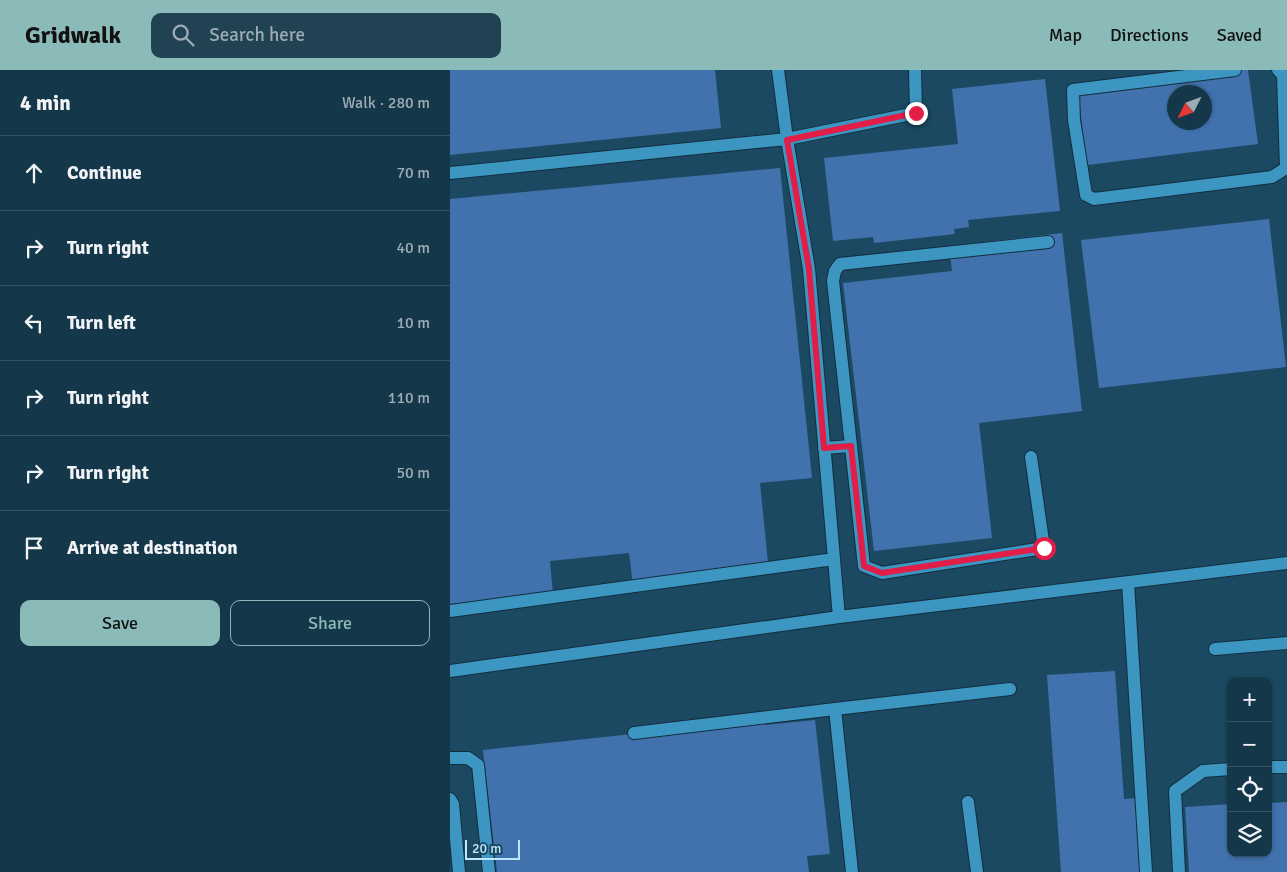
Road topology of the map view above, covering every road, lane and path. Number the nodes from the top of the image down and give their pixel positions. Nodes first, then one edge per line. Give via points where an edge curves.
1 (778, 70) edge
2 (915, 70) edge
3 (1235, 70) edge
4 (1278, 70) edge
5 (787, 140) junction
6 (1287, 168) edge
7 (450, 173) edge
8 (1048, 242) dead end
9 (851, 446) junction
10 (824, 448) junction
11 (1032, 457) dead end
12 (834, 560) junction
13 (1287, 563) edge
14 (1128, 583) junction
15 (450, 611) edge
16 (839, 617) junction
17 (1287, 644) edge
18 (1215, 649) dead end
19 (450, 671) edge
20 (1010, 688) dead end
21 (834, 709) junction
22 (634, 733) dead end
23 (450, 758) edge
24 (1287, 766) edge
25 (1272, 767) edge
26 (1227, 769) edge
27 (450, 799) edge
28 (968, 802) dead end
29 (460, 872) edge
30 (489, 872) edge
31 (852, 872) edge
32 (977, 872) edge
33 (1146, 872) edge
34 (1179, 872) edge

1 - 5 street
2 - 5 street via 916,113
3 - 6 street via 1073,90 1074,120 1086,195 1094,199 1272,178
4 - 6 street via 1283,75
5 - 7 street
5 - 10 street via 809,269
8 - 9 street via 840,264 833,281
9 - 10 street
9 - 11 street via 864,566 882,573 1044,548
10 - 12 street
12 - 15 street
12 - 16 street
13 - 14 street
14 - 16 street
14 - 33 street
16 - 19 street
17 - 18 street
20 - 21 street
21 - 22 street
21 - 31 street
23 - 30 street via 468,758 478,765
24 - 25 street
26 - 34 street via 1203,771 1175,791
27 - 29 street
28 - 32 street

